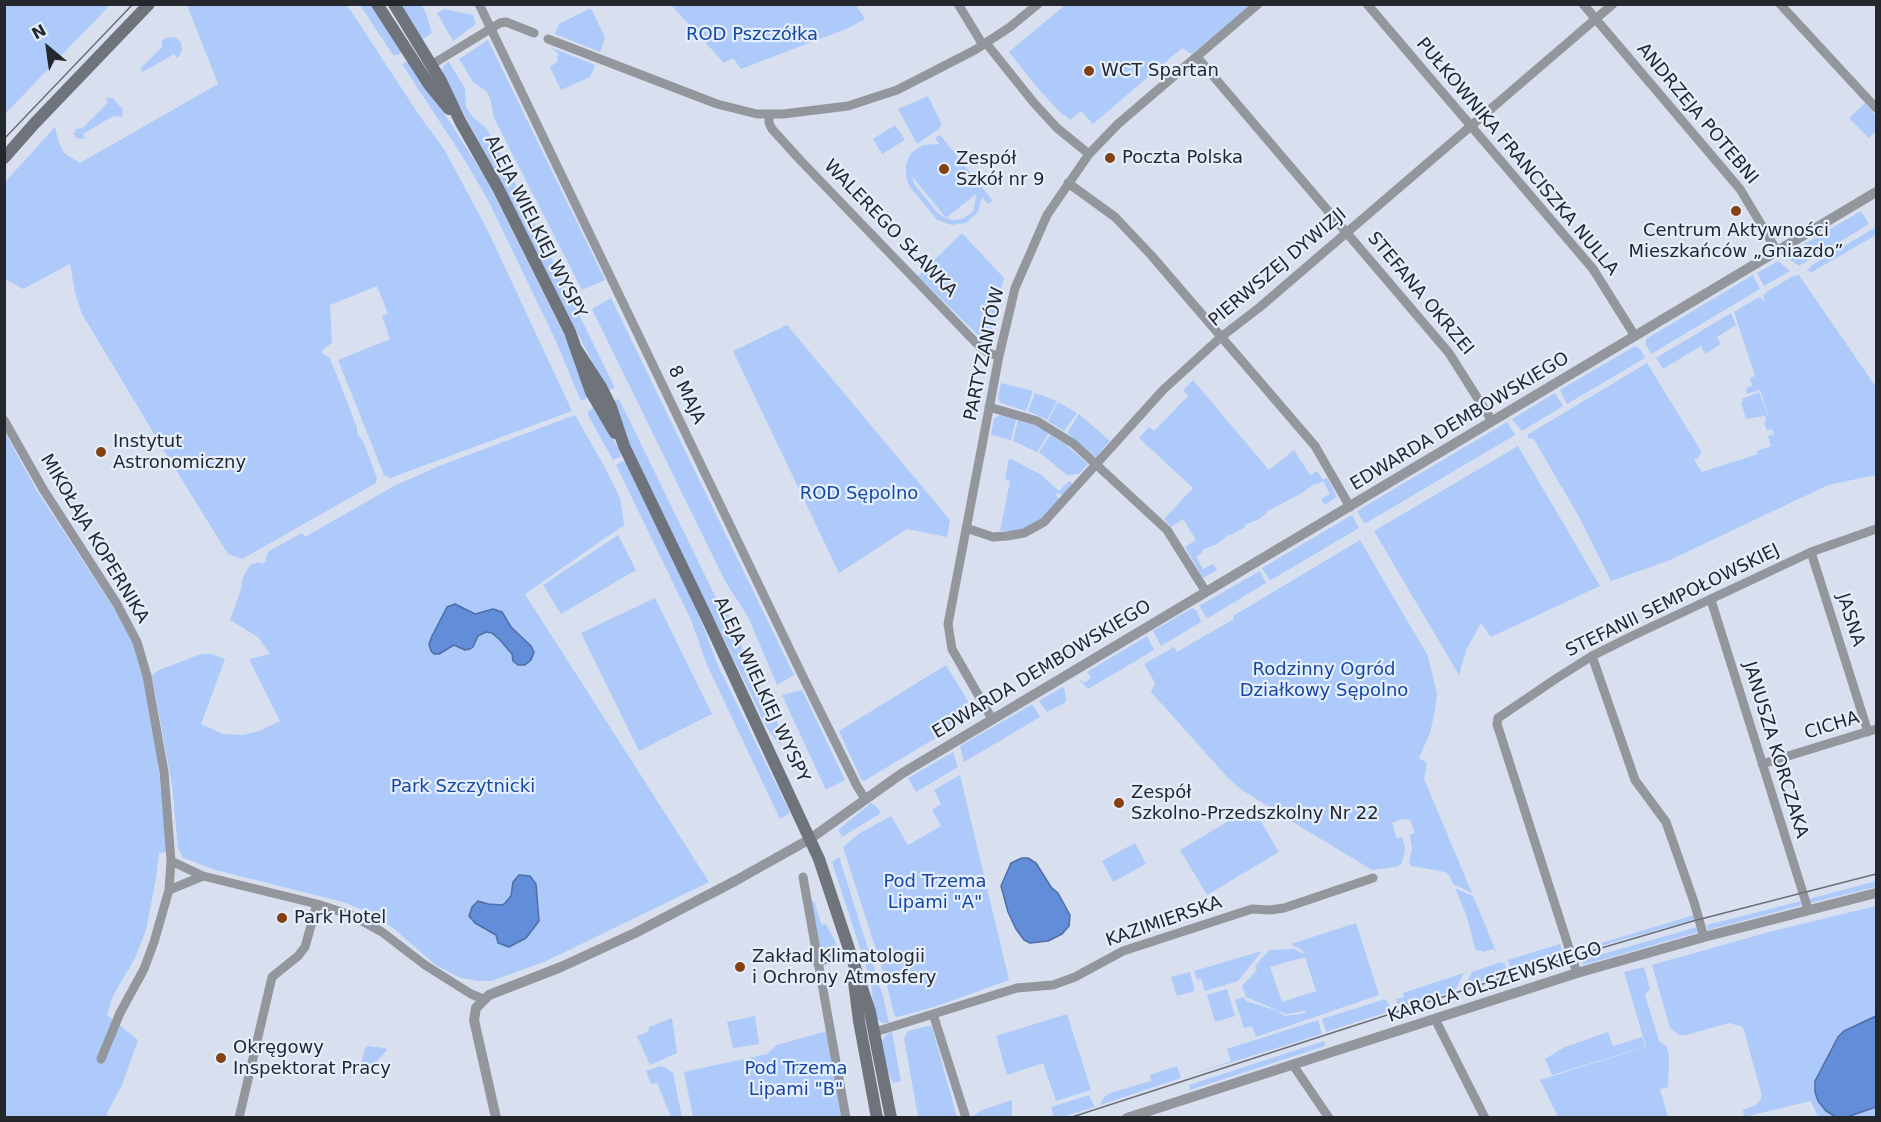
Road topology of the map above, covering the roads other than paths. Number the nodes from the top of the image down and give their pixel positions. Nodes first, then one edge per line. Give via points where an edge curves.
1 (149, 4) edge
2 (377, 4) edge
3 (394, 4) edge
4 (478, 4) edge
5 (958, 4) edge
6 (1038, 4) edge
7 (1257, 4) edge
8 (1367, 4) edge
9 (1583, 4) edge
10 (1613, 4) edge
11 (1780, 4) edge
12 (1596, 20) junction
13 (491, 29) junction
14 (534, 33) dead end
15 (548, 39) dead end
16 (985, 44) junction
17 (1197, 57) junction
18 (431, 65) junction
19 (1876, 108) edge
20 (769, 115) junction
21 (460, 121) junction
22 (1470, 125) junction
23 (1089, 154) junction
24 (4, 158) edge
25 (1068, 183) junction
26 (1876, 192) edge
27 (1347, 232) junction
28 (1777, 251) junction
29 (1635, 336) junction
30 (1221, 337) junction
31 (999, 356) junction
32 (989, 407) junction
33 (4, 420) edge
34 (1492, 421) junction
35 (1096, 464) junction
36 (1350, 507) junction
37 (966, 528) junction
38 (1876, 530) edge
39 (1811, 552) junction
40 (1206, 592) junction
41 (1711, 600) junction
42 (1592, 656) junction
43 (992, 719) junction
44 (1872, 731) edge
45 (1762, 764) junction
46 (865, 799) junction
47 (810, 839) junction
48 (171, 861) junction
49 (203, 876) junction
50 (803, 877) dead end
51 (1373, 878) dead end
52 (169, 890) junction
53 (1876, 893) edge
54 (317, 904) junction
55 (1808, 909) junction
56 (1704, 937) junction
57 (850, 954) junction
58 (817, 962) junction
59 (1577, 973) junction
60 (483, 999) junction
61 (933, 1014) junction
62 (1435, 1019) junction
63 (875, 1032) junction
64 (101, 1059) dead end
65 (1294, 1064) junction
66 (1149, 1114) edge
67 (239, 1118) edge
68 (496, 1118) edge
69 (846, 1118) edge
70 (877, 1118) edge
71 (891, 1118) edge
72 (966, 1118) edge
73 (1127, 1118) edge
74 (1329, 1118) edge
75 (1485, 1118) edge

1 - 24 main road
2 - 21 main road, ALEJA WIELKIEJ WYSPY via 430,86
3 - 18 main road, ALEJA WIELKIEJ WYSPY
4 - 13 street, 8 MAJA
5 - 16 street
6 - 16 street
7 - 17 street, PARTYZANTÓW
8 - 22 street, PUŁKOWNIKA FRANCISZKA NULLA
9 - 12 street, ANDRZEJA POTEBNI
10 - 12 street, PIERWSZEJ DYWIZJI
11 - 19 street
12 - 22 street, PIERWSZEJ DYWIZJI
12 - 28 street, ANDRZEJA POTEBNI via 1740,189
13 - 14 street via 506,22
13 - 18 street
13 - 46 street, 8 MAJA
15 - 20 street via 717,104
16 - 20 street via 918,80 864,102 828,110
16 - 23 street via 1057,128
17 - 23 street, PARTYZANTÓW
17 - 27 street, STEFANA OKRZEI
18 - 21 main road, ALEJA WIELKIEJ WYSPY
20 - 31 street, WALEREGO SŁAWKA via 772,129 801,161 980,347
21 - 47 main road, ALEJA WIELKIEJ WYSPY via 498,188 577,350 601,387 624,446
22 - 27 street, PIERWSZEJ DYWIZJI
22 - 29 street, PUŁKOWNIKA FRANCISZKA NULLA via 1593,269
23 - 25 street, PARTYZANTÓW
25 - 30 street via 1129,230
25 - 31 street, PARTYZANTÓW via 1047,215 1024,266 1008,311
26 - 28 street, EDWARDA DEMBOWSKIEGO
27 - 30 street, PIERWSZEJ DYWIZJI
27 - 34 street, STEFANA OKRZEI via 1449,353
28 - 29 street, EDWARDA DEMBOWSKIEGO
29 - 34 street, EDWARDA DEMBOWSKIEGO
30 - 35 street, PIERWSZEJ DYWIZJI via 1163,390
30 - 36 street via 1315,446
31 - 32 street, PARTYZANTÓW
32 - 35 street via 1049,427
32 - 37 street, PARTYZANTÓW
33 - 48 street, MIKOŁAJA KOPERNIKA via 137,642 161,749
34 - 36 street, EDWARDA DEMBOWSKIEGO
35 - 37 street, PIERWSZEJ DYWIZJI via 1054,512 1034,528 1007,537 993,537
35 - 40 street via 1167,530
36 - 40 street, EDWARDA DEMBOWSKIEGO
37 - 43 street, PARTYZANTÓW via 949,616 950,640
38 - 39 street, STEFANII SEMPOŁOWSKIEJ
39 - 41 street, STEFANII SEMPOŁOWSKIEJ
39 - 44 street, JASNA
40 - 43 street, EDWARDA DEMBOWSKIEGO
41 - 42 street, STEFANII SEMPOŁOWSKIEJ
41 - 45 street, JANUSZA KORCZAKA
42 - 56 street via 1635,780 1666,822
42 - 59 street, STEFANII SEMPOŁOWSKIEJ via 1502,715 1497,724
43 - 46 street, EDWARDA DEMBOWSKIEGO
44 - 45 street, CICHA
45 - 55 street, JANUSZA KORCZAKA
46 - 47 street, EDWARDA DEMBOWSKIEGO
47 - 57 main road, ALEJA WIELKIEJ WYSPY
47 - 60 street, EDWARDA DEMBOWSKIEGO via 635,933
48 - 49 street
48 - 52 street, MIKOŁAJA KOPERNIKA
49 - 52 street
49 - 54 street
50 - 58 street
51 - 61 street, KAZIMIERSKA via 1284,908 1252,909 1132,948 1053,985 1017,988
52 - 64 street, MIKOŁAJA KOPERNIKA via 144,969
53 - 55 street, KAROLA OLSZEWSKIEGO
54 - 60 street via 371,926 425,965
54 - 67 street via 305,947 272,977
55 - 56 street, KAROLA OLSZEWSKIEGO
56 - 59 street, KAROLA OLSZEWSKIEGO
57 - 58 street
57 - 63 main road, ALEJA WIELKIEJ WYSPY
57 - 70 main road, ALEJA WIELKIEJ WYSPY
58 - 69 street
59 - 62 street, KAROLA OLSZEWSKIEGO
60 - 68 street via 474,1020
61 - 63 street, KAZIMIERSKA
61 - 72 street
62 - 65 street, KAROLA OLSZEWSKIEGO
62 - 75 street
63 - 71 main road, ALEJA WIELKIEJ WYSPY
65 - 66 street, KAROLA OLSZEWSKIEGO
65 - 74 street
66 - 73 street, KAROLA OLSZEWSKIEGO

